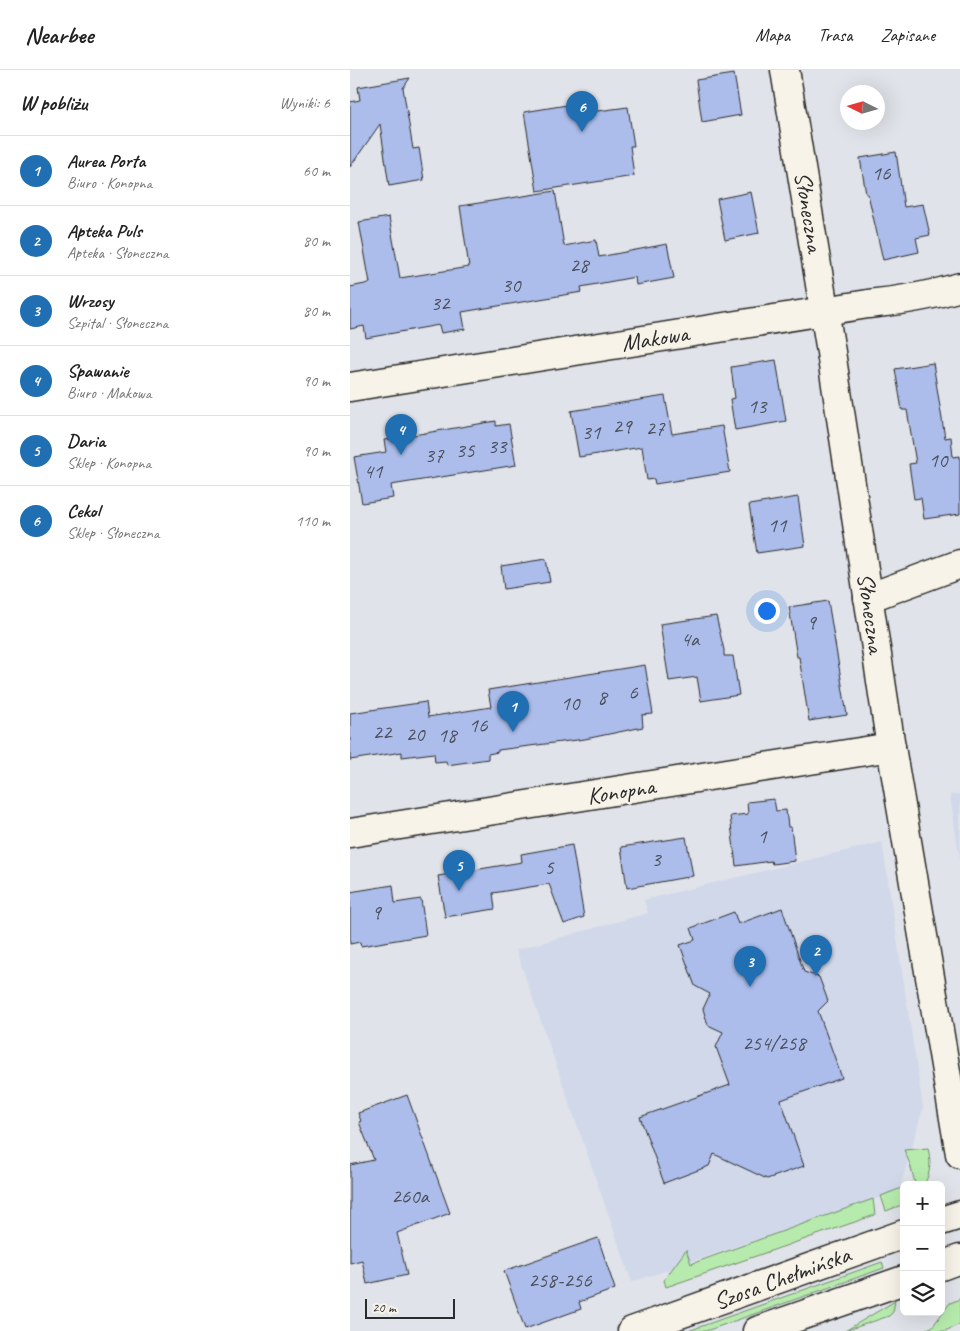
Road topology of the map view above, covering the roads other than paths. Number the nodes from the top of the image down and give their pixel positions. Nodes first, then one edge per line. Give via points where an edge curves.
1 (785, 70) edge
2 (960, 287) edge
3 (824, 311) junction
4 (350, 387) edge
5 (960, 564) edge
6 (868, 598) junction
7 (891, 747) junction
8 (350, 833) edge
9 (960, 1154) edge
10 (960, 1215) edge
11 (945, 1220) edge
12 (900, 1235) edge
13 (960, 1259) edge
14 (945, 1265) edge
15 (900, 1281) edge
16 (632, 1331) edge
17 (757, 1331) edge

1 - 3 street, Słoneczna
2 - 3 street, Makowa via 906,300
3 - 4 street, Makowa
3 - 6 street, Słoneczna
5 - 6 street
6 - 7 street, Słoneczna
7 - 8 street, Konopna
7 - 9 street, Słoneczna
10 - 11 street
12 - 16 street, Szosa Chełmińska
13 - 14 street
15 - 17 street, Szosa Chełmińska

